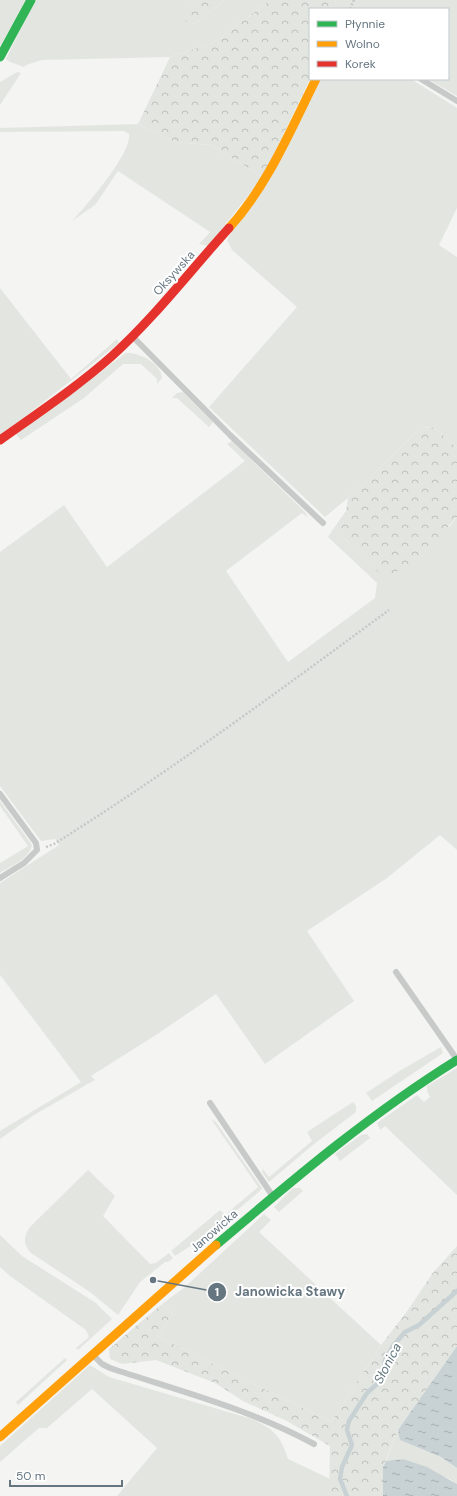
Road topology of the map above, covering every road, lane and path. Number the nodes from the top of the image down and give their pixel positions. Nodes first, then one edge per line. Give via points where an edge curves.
1 (31, 0) edge
2 (0, 57) edge
3 (316, 80) edge
4 (423, 80) edge
5 (457, 101) edge
6 (132, 337) junction
7 (0, 440) edge
8 (323, 523) dead end
9 (388, 610) dead end
10 (0, 794) edge
11 (37, 850) junction
12 (0, 878) edge
13 (396, 972) dead end
14 (457, 1060) edge
15 (210, 1103) dead end
16 (273, 1196) junction
17 (92, 1354) junction
18 (0, 1437) edge
19 (314, 1444) dead end

1 - 2 street
3 - 6 street, Oksywska via 266,180 254,198
4 - 5 lane
6 - 7 street, Oksywska via 84,380
6 - 8 lane
9 - 11 path via 120,803 54,844
10 - 11 lane via 36,843
11 - 12 lane via 24,863
13 - 14 lane
14 - 16 street, Janowicka via 365,1121
15 - 16 lane
16 - 17 street, Janowicka
17 - 18 street, Janowicka
17 - 19 lane via 110,1368 258,1416

